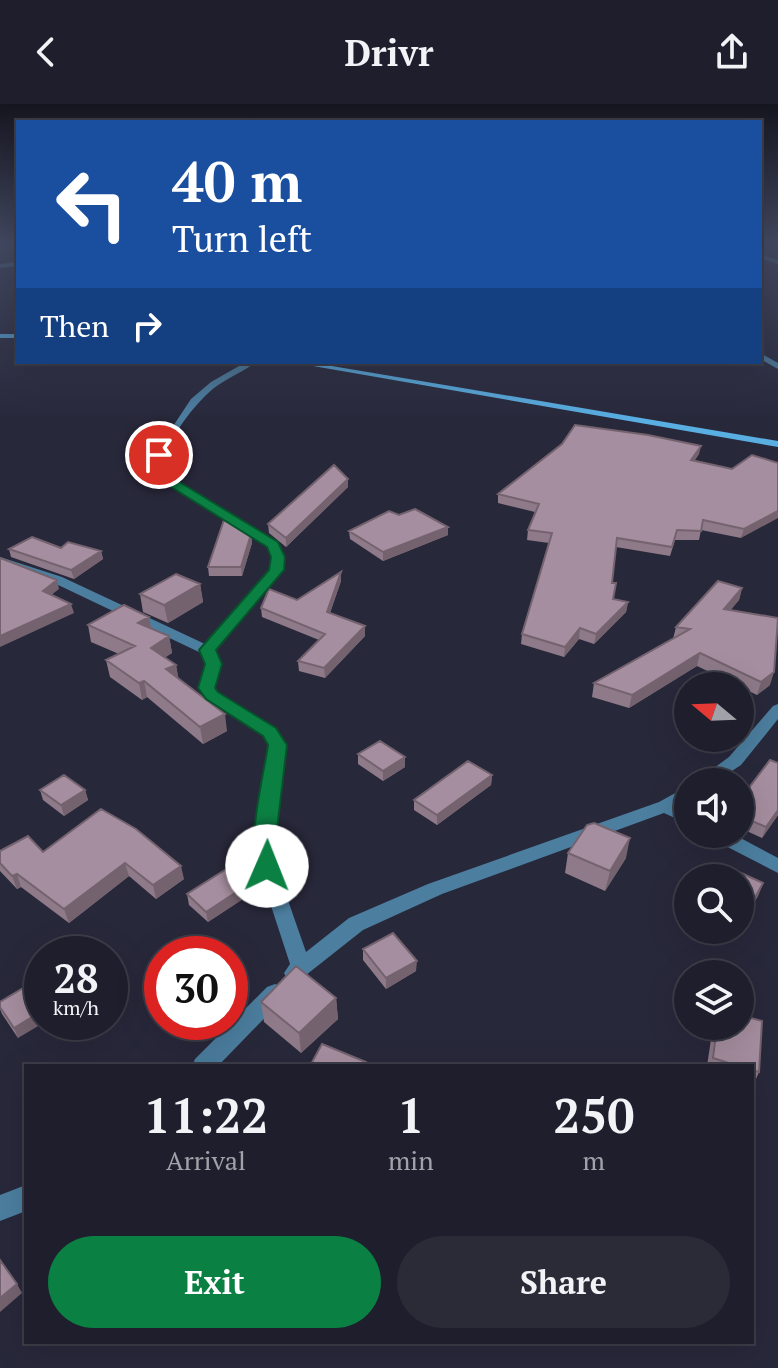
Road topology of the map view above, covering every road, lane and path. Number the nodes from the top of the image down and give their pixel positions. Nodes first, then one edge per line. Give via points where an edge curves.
1 (249, 364) edge
2 (306, 364) edge
3 (778, 444) edge
4 (0, 561) edge
5 (207, 650) junction
6 (778, 709) edge
7 (724, 768) edge
8 (674, 801) edge
9 (665, 806) junction
10 (674, 811) edge
11 (744, 848) edge
12 (778, 866) edge
13 (301, 966) junction
14 (205, 1064) edge
15 (24, 1199) edge
16 (0, 1208) edge

1 - 5 street via 194,401 159,455 164,478 273,544 278,557 276,570
2 - 3 street
4 - 5 street via 58,580
5 - 13 street via 214,664 207,688 212,696 270,732 278,745 265,856
6 - 7 street
8 - 9 street
9 - 10 street
9 - 13 street via 435,889 356,924
11 - 12 street
13 - 14 street
15 - 16 street

